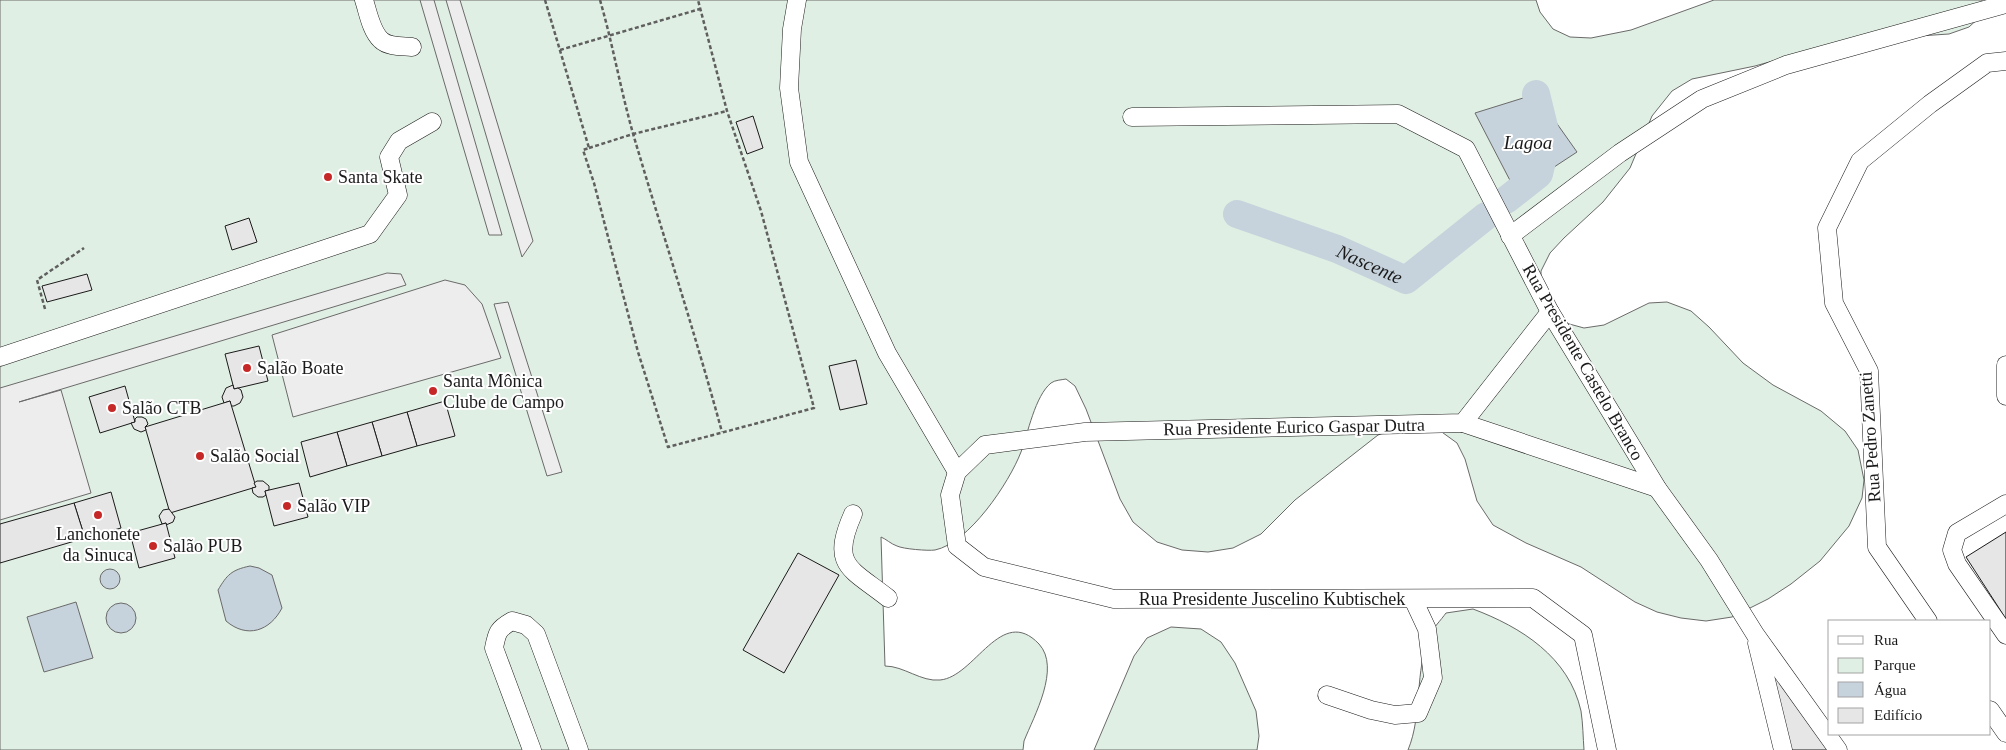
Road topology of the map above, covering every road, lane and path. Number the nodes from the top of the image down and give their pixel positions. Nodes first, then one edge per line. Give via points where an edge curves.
1 (364, 0) edge
2 (545, 0) edge
3 (600, 0) edge
4 (698, 0) edge
5 (797, 0) edge
6 (2006, 4) edge
7 (700, 9) junction
8 (611, 36) junction
9 (412, 46) dead end
10 (560, 50) junction
11 (2006, 61) edge
12 (727, 111) junction
13 (1132, 117) dead end
14 (432, 122) dead end
15 (633, 134) junction
16 (589, 148) junction
17 (1510, 236) junction
18 (84, 248) dead end
19 (46, 308) dead end
20 (1550, 312) junction
21 (0, 357) edge
22 (2006, 365) edge
23 (2006, 396) edge
24 (1463, 424) junction
25 (722, 432) junction
26 (957, 472) junction
27 (1657, 488) junction
28 (2006, 504) edge
29 (853, 514) dead end
30 (888, 598) dead end
31 (1413, 599) junction
32 (1927, 620) edge
33 (1755, 634) junction
34 (2006, 635) edge
35 (1327, 695) dead end
36 (1991, 711) edge
37 (2006, 733) edge
38 (532, 750) edge
39 (579, 750) edge
40 (1607, 750) edge
41 (1783, 750) edge
42 (1838, 750) edge

1 - 9 street via 381,41
2 - 10 path
3 - 8 path
4 - 7 path
5 - 26 street via 789,88 799,162 887,354
6 - 17 street via 1786,65 1702,99 1620,153
7 - 8 path
7 - 12 path
8 - 10 path
8 - 15 path
10 - 16 path
11 - 32 street, Rua Pedro Zanetti via 1987,63 1860,161 1827,228 1834,303 1869,371 1877,547
12 - 15 path
12 - 25 path via 761,211 814,408
13 - 17 street, Rua Presidente Castelo Branco via 1398,114 1466,149
14 - 21 street via 399,140 389,157 398,195 370,234
15 - 16 path
15 - 25 path via 695,332
16 - 25 path via 583,150 638,352 668,447
17 - 20 street, Rua Presidente Castelo Branco
18 - 19 path via 37,280
20 - 24 street
20 - 27 street, Rua Presidente Castelo Branco
22 - 23 street
24 - 26 street, Rua Presidente Eurico Gaspar Dutra via 1085,432 985,445
24 - 27 street, Rua Presidente Eurico Gaspar Dutra
26 - 31 street, Rua Presidente Juscelino Kubtischek via 950,495 957,546 984,567 1114,599
27 - 33 street, Rua Presidente Castelo Branco via 1710,560
28 - 34 street via 1957,533 1952,550 1956,564
29 - 30 street via 842,550 847,565
31 - 35 street via 1427,629 1433,678 1418,712 1395,715
31 - 40 street, Rua Presidente Juscelino Kubtischek via 1533,598 1583,635
33 - 41 street
33 - 42 street, Rua Presidente Castelo Branco
36 - 37 street
38 - 39 street via 494,648 500,628 512,621 536,634

